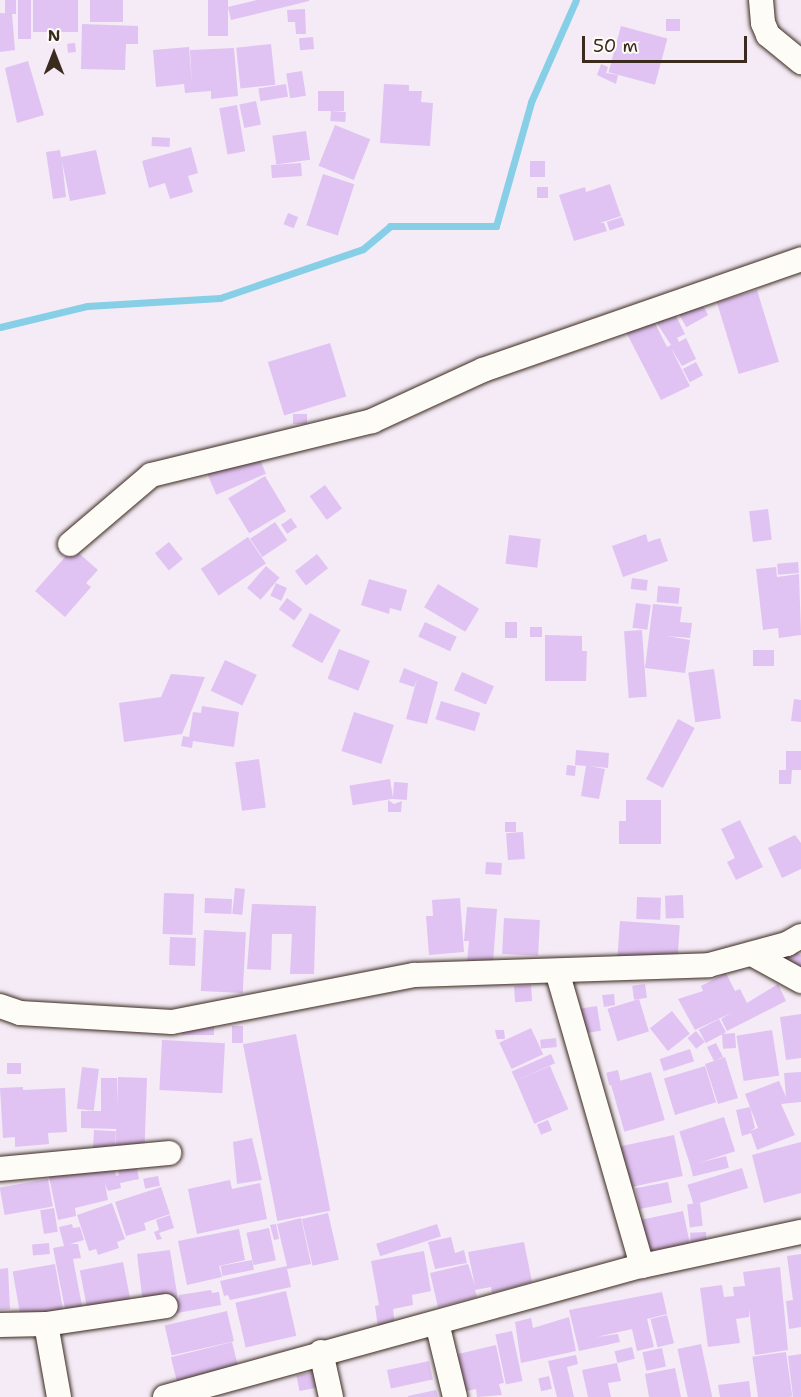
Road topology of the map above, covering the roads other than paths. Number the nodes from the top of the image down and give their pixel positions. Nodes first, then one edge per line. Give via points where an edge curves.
1 (761, 0) edge
2 (801, 62) edge
3 (801, 259) edge
4 (70, 544) dead end
5 (801, 936) edge
6 (752, 954) junction
7 (557, 972) junction
8 (801, 981) edge
9 (0, 1006) edge
10 (169, 1153) dead end
11 (0, 1168) edge
12 (801, 1232) edge
13 (642, 1266) junction
14 (166, 1306) dead end
15 (437, 1323) junction
16 (46, 1324) junction
17 (0, 1325) edge
18 (321, 1352) junction
19 (59, 1397) edge
20 (165, 1397) edge
21 (331, 1397) edge
22 (455, 1397) edge

1 - 2 street via 761,17 768,35
3 - 4 street via 483,370 372,421 151,475
5 - 6 street
6 - 7 street via 709,965
6 - 8 street
7 - 9 street via 397,977 151,1023 20,1013
7 - 13 street
10 - 11 street
12 - 13 street
13 - 15 street
14 - 16 street
15 - 18 street
15 - 22 street
16 - 17 street
16 - 19 street
18 - 20 street
18 - 21 street

